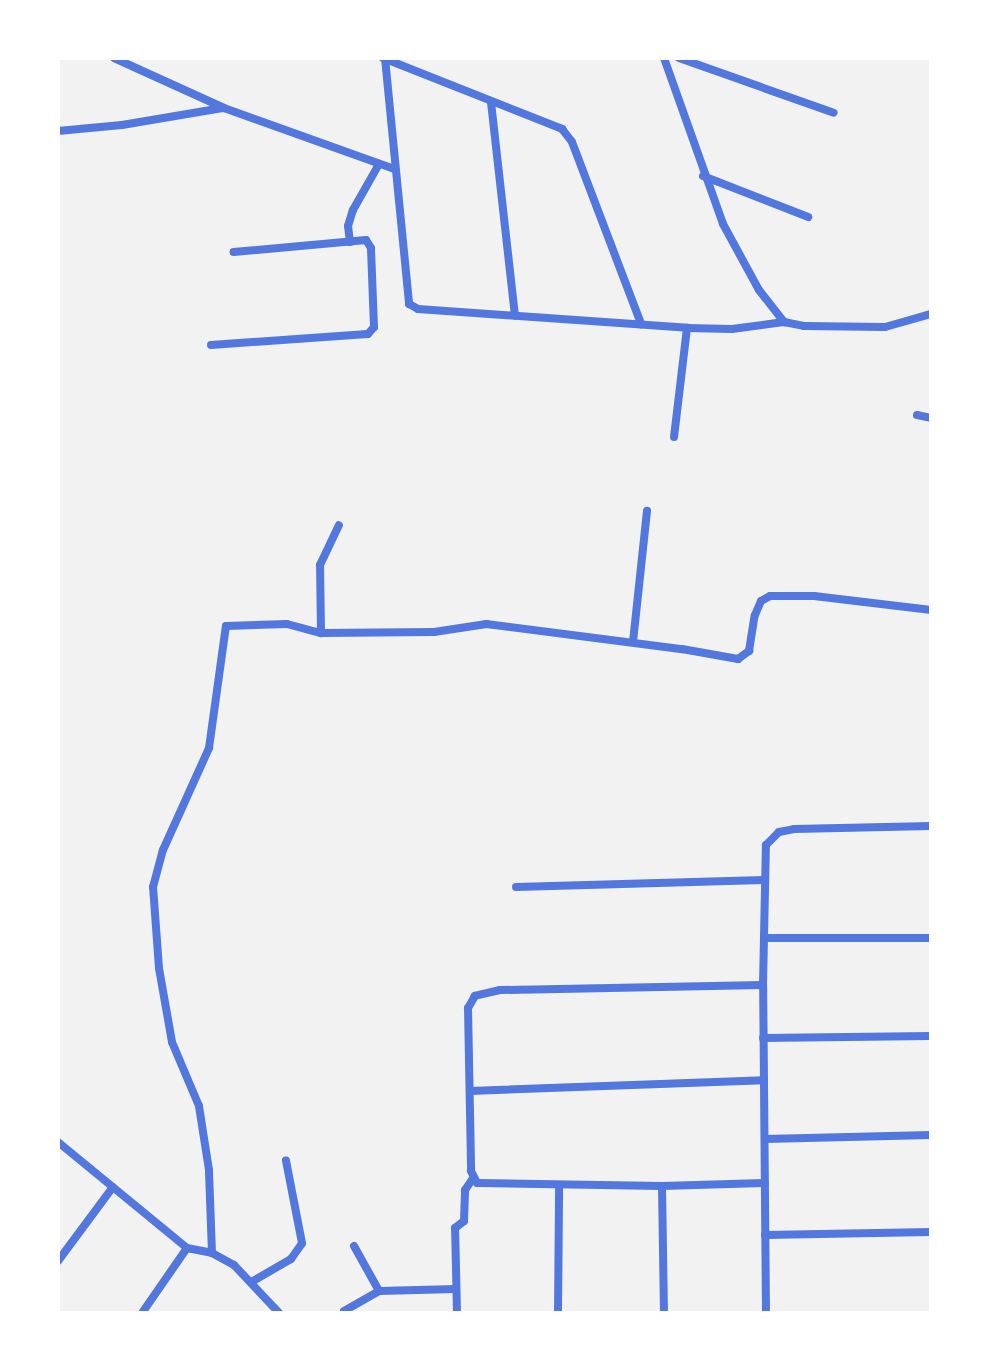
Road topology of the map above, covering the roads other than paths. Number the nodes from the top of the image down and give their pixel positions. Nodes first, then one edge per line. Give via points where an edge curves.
1 (114, 58) edge
2 (384, 58) edge
3 (664, 58) edge
4 (679, 58) edge
5 (491, 102) junction
6 (224, 108) junction
7 (834, 113) dead end
8 (58, 131) edge
9 (379, 164) junction
10 (394, 169) junction
11 (703, 176) junction
12 (808, 217) dead end
13 (350, 242) junction
14 (234, 252) dead end
15 (931, 314) edge
16 (515, 316) junction
17 (784, 322) junction
18 (641, 324) junction
19 (687, 328) junction
20 (211, 345) dead end
21 (917, 415) dead end
22 (931, 418) edge
23 (674, 437) dead end
24 (647, 511) dead end
25 (339, 525) dead end
26 (931, 610) edge
27 (321, 633) junction
28 (633, 642) junction
29 (931, 826) edge
30 (764, 880) junction
31 (516, 887) dead end
32 (764, 938) junction
33 (931, 938) edge
34 (763, 985) junction
35 (931, 1036) edge
36 (763, 1038) junction
37 (764, 1080) junction
38 (470, 1091) junction
39 (931, 1135) edge
40 (765, 1139) junction
41 (58, 1142) edge
42 (286, 1161) dead end
43 (473, 1178) junction
44 (765, 1183) junction
45 (559, 1186) junction
46 (662, 1186) junction
47 (113, 1187) junction
48 (931, 1232) edge
49 (765, 1235) junction
50 (354, 1246) dead end
51 (187, 1248) junction
52 (212, 1253) junction
53 (58, 1261) edge
54 (253, 1281) junction
55 (456, 1289) junction
56 (379, 1291) junction
57 (344, 1311) edge
58 (142, 1313) edge
59 (279, 1313) edge
60 (457, 1313) edge
61 (558, 1313) edge
62 (664, 1313) edge
63 (766, 1313) edge

1 - 6 street
2 - 5 street
2 - 10 street
3 - 11 street
4 - 7 street
5 - 16 street
5 - 18 street via 562,129 572,142
6 - 8 street
6 - 9 street
9 - 10 street
9 - 13 street via 353,210
10 - 16 street via 409,304
11 - 12 street
11 - 17 street via 739,256
13 - 14 street
13 - 20 street via 366,240 371,248 374,327 368,334
15 - 17 street via 885,327
16 - 18 street
17 - 19 street
18 - 19 street
19 - 23 street
21 - 22 street
24 - 28 street
25 - 27 street via 320,565
26 - 28 street via 780,594 761,601 749,651 738,659
27 - 28 street via 434,632 486,624
27 - 52 street via 287,624 226,626 209,748 163,850 153,887 172,1042 199,1106 209,1170
29 - 30 street via 779,832 766,845
30 - 31 street
30 - 32 street
32 - 33 street
32 - 34 street
34 - 36 street
34 - 38 street via 487,991 475,996 468,1008
35 - 36 street
36 - 37 street
37 - 38 street
37 - 40 street
38 - 43 street
39 - 40 street
40 - 44 street
41 - 47 street
42 - 54 street via 302,1243 291,1259
43 - 45 street via 483,1184
43 - 55 street via 465,1190 464,1221 455,1228
44 - 46 street
44 - 49 street
45 - 46 street
45 - 61 street
46 - 62 street
47 - 51 street
47 - 53 street
48 - 49 street
49 - 63 street
50 - 56 street
51 - 52 street
51 - 58 street
52 - 54 street
54 - 59 street
55 - 56 street
55 - 60 street
56 - 57 street

